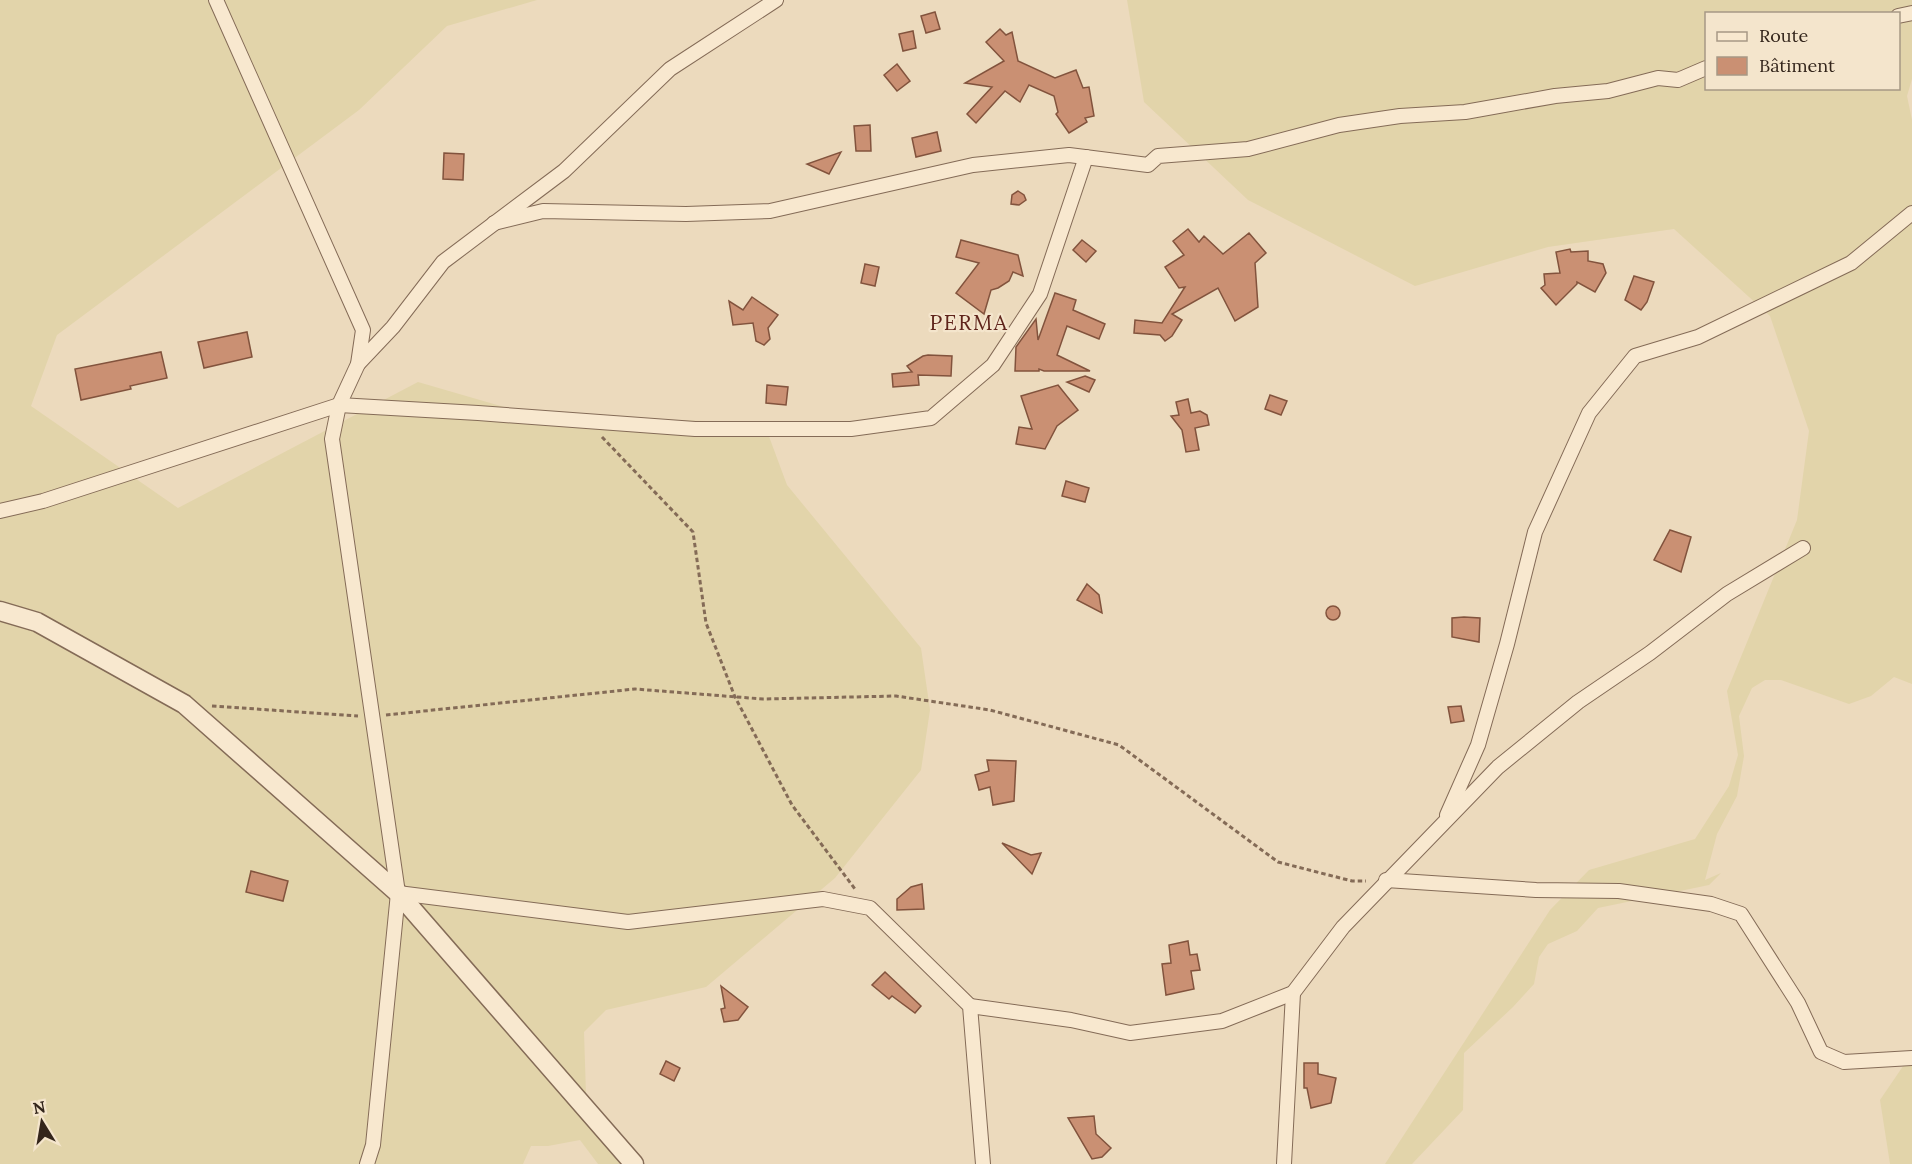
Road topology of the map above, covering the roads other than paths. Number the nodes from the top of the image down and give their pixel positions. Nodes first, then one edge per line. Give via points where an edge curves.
1 (216, 0) edge
2 (776, 0) edge
3 (1705, 69) edge
4 (1086, 157) junction
5 (1912, 213) edge
6 (494, 223) junction
7 (358, 364) junction
8 (339, 405) junction
9 (0, 511) edge
10 (1803, 548) dead end
11 (0, 611) edge
12 (1443, 822) junction
13 (1386, 880) junction
14 (398, 893) junction
15 (1293, 993) junction
16 (970, 1006) junction
17 (1912, 1058) edge
18 (367, 1164) edge
19 (634, 1164) edge
20 (983, 1164) edge
21 (1284, 1164) edge

1 - 7 street via 363,330
2 - 6 street via 670,69 564,171
3 - 4 street via 1678,80 1658,78 1608,91 1349,124 1248,149 1158,156 1148,165
4 - 6 street via 1069,155 974,165 770,211 543,211
4 - 8 street via 1040,294 993,365 931,418 850,429 694,429
5 - 12 street via 1851,263 1698,337 1635,356 1589,413 1535,532 1478,745
6 - 7 street via 443,262 393,327
7 - 8 street
8 - 9 street via 43,501
8 - 14 street via 332,439
10 - 12 street via 1727,594 1578,702 1498,767
11 - 14 street via 37,622 184,704
12 - 13 street
13 - 15 street via 1343,927
13 - 17 street via 1619,891 1711,904 1742,914 1798,1003 1821,1052 1844,1062
14 - 16 street via 628,922 823,899 870,908
14 - 18 street via 373,1145
14 - 19 street
15 - 16 street via 1222,1021 1130,1033 1071,1020
15 - 21 street
16 - 20 street

